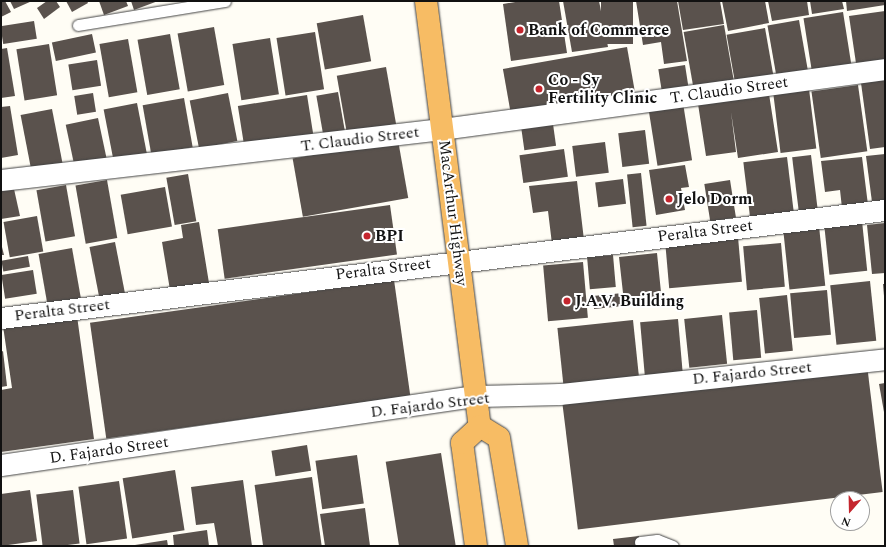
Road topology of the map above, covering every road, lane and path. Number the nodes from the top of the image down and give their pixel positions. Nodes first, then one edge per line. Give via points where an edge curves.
1 (225, 1) edge
2 (426, 1) edge
3 (78, 25) dead end
4 (885, 69) edge
5 (442, 129) junction
6 (1, 180) edge
7 (885, 210) edge
8 (460, 260) junction
9 (1, 318) edge
10 (885, 359) edge
11 (475, 396) junction
12 (480, 426) junction
13 (1, 465) edge
14 (640, 542) dead end
15 (476, 546) edge
16 (517, 546) edge
17 (673, 546) edge

1 - 3 lane
2 - 5 highway, MacArthur Highway
4 - 5 street, T. Claudio Street
5 - 6 street, T. Claudio Street
5 - 8 highway, MacArthur Highway
7 - 8 street, Peralta Street
8 - 9 street, Peralta Street
8 - 11 highway, MacArthur Highway
10 - 11 street, D. Fajardo Street via 560,394
11 - 12 highway, MacArthur Highway
11 - 13 street, D. Fajardo Street
12 - 15 highway via 462,443
12 - 16 highway via 499,438
14 - 17 lane via 657,540

